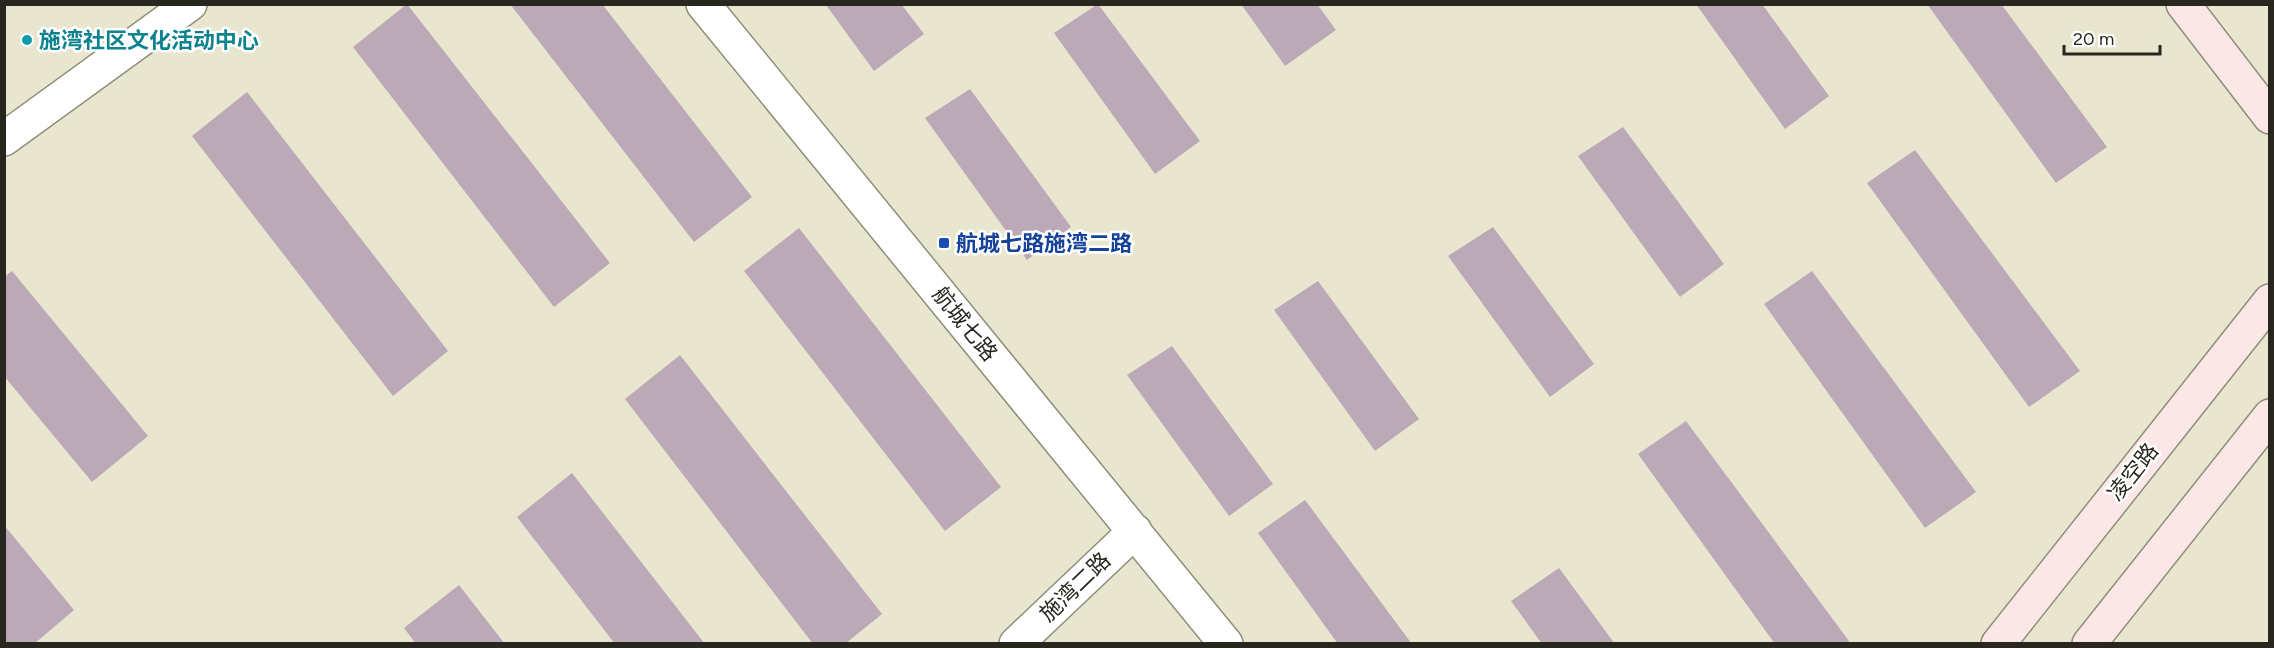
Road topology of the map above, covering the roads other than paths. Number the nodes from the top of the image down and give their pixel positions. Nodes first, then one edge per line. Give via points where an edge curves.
1 (190, 4) edge
2 (703, 4) edge
3 (2183, 4) edge
4 (2270, 117) edge
5 (4, 139) edge
6 (2270, 301) edge
7 (2270, 416) edge
8 (1135, 531) junction
9 (1016, 644) edge
10 (1226, 644) edge
11 (1998, 644) edge
12 (2090, 644) edge

1 - 5 street
2 - 8 street, 航城七路
3 - 4 main road
6 - 11 main road, 凌空路
7 - 12 main road
8 - 9 street, 施湾二路
8 - 10 street, 航城七路

